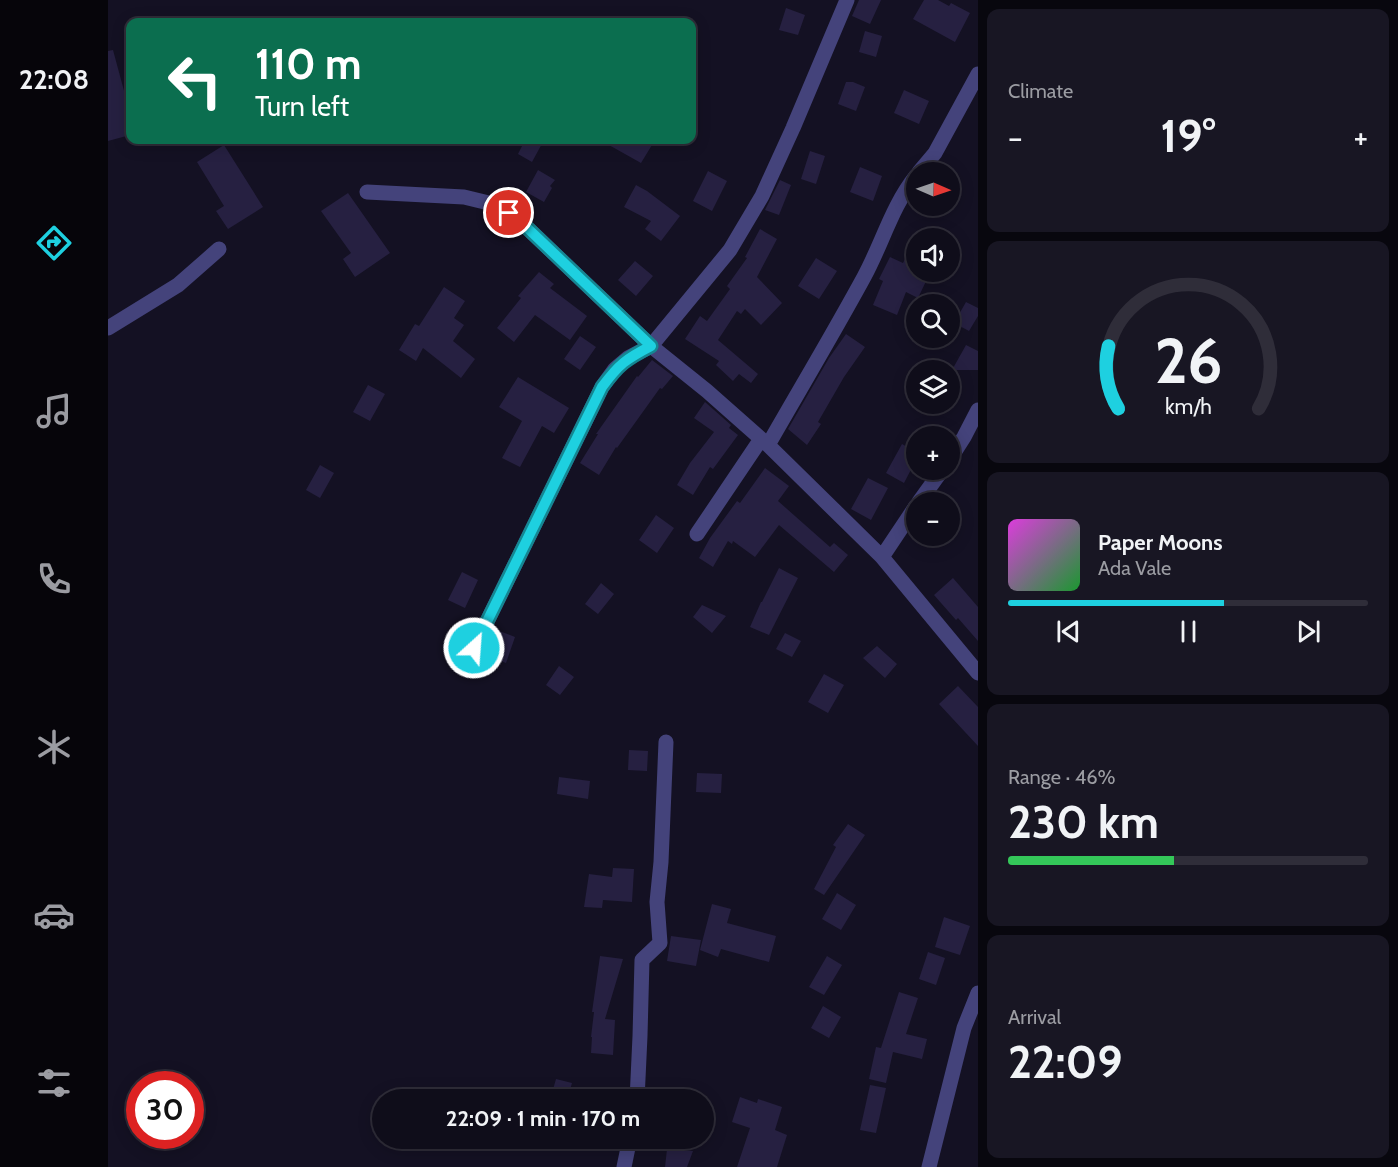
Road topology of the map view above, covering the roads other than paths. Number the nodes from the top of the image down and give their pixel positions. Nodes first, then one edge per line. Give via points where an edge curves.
1 (847, 0) edge
2 (978, 74) edge
3 (928, 162) edge
4 (367, 192) dead end
5 (906, 193) edge
6 (219, 249) dead end
7 (108, 328) edge
8 (651, 346) junction
9 (978, 410) edge
10 (764, 442) junction
11 (960, 443) edge
12 (906, 521) edge
13 (697, 534) dead end
14 (882, 557) junction
15 (474, 648) dead end
16 (978, 673) edge
17 (666, 742) dead end
18 (978, 993) edge
19 (638, 1089) edge
20 (628, 1149) edge
21 (624, 1167) edge
22 (929, 1167) edge

1 - 8 street via 762,196 730,250
2 - 3 street
4 - 8 street via 464,197 497,205 520,221
5 - 10 street via 864,276
6 - 7 street via 178,285
8 - 10 street
8 - 15 street via 628,358 602,387
9 - 11 street
10 - 13 street
10 - 14 street
12 - 14 street
14 - 16 street
17 - 19 street via 657,902 660,943 642,960
18 - 22 street via 964,1028
20 - 21 street

